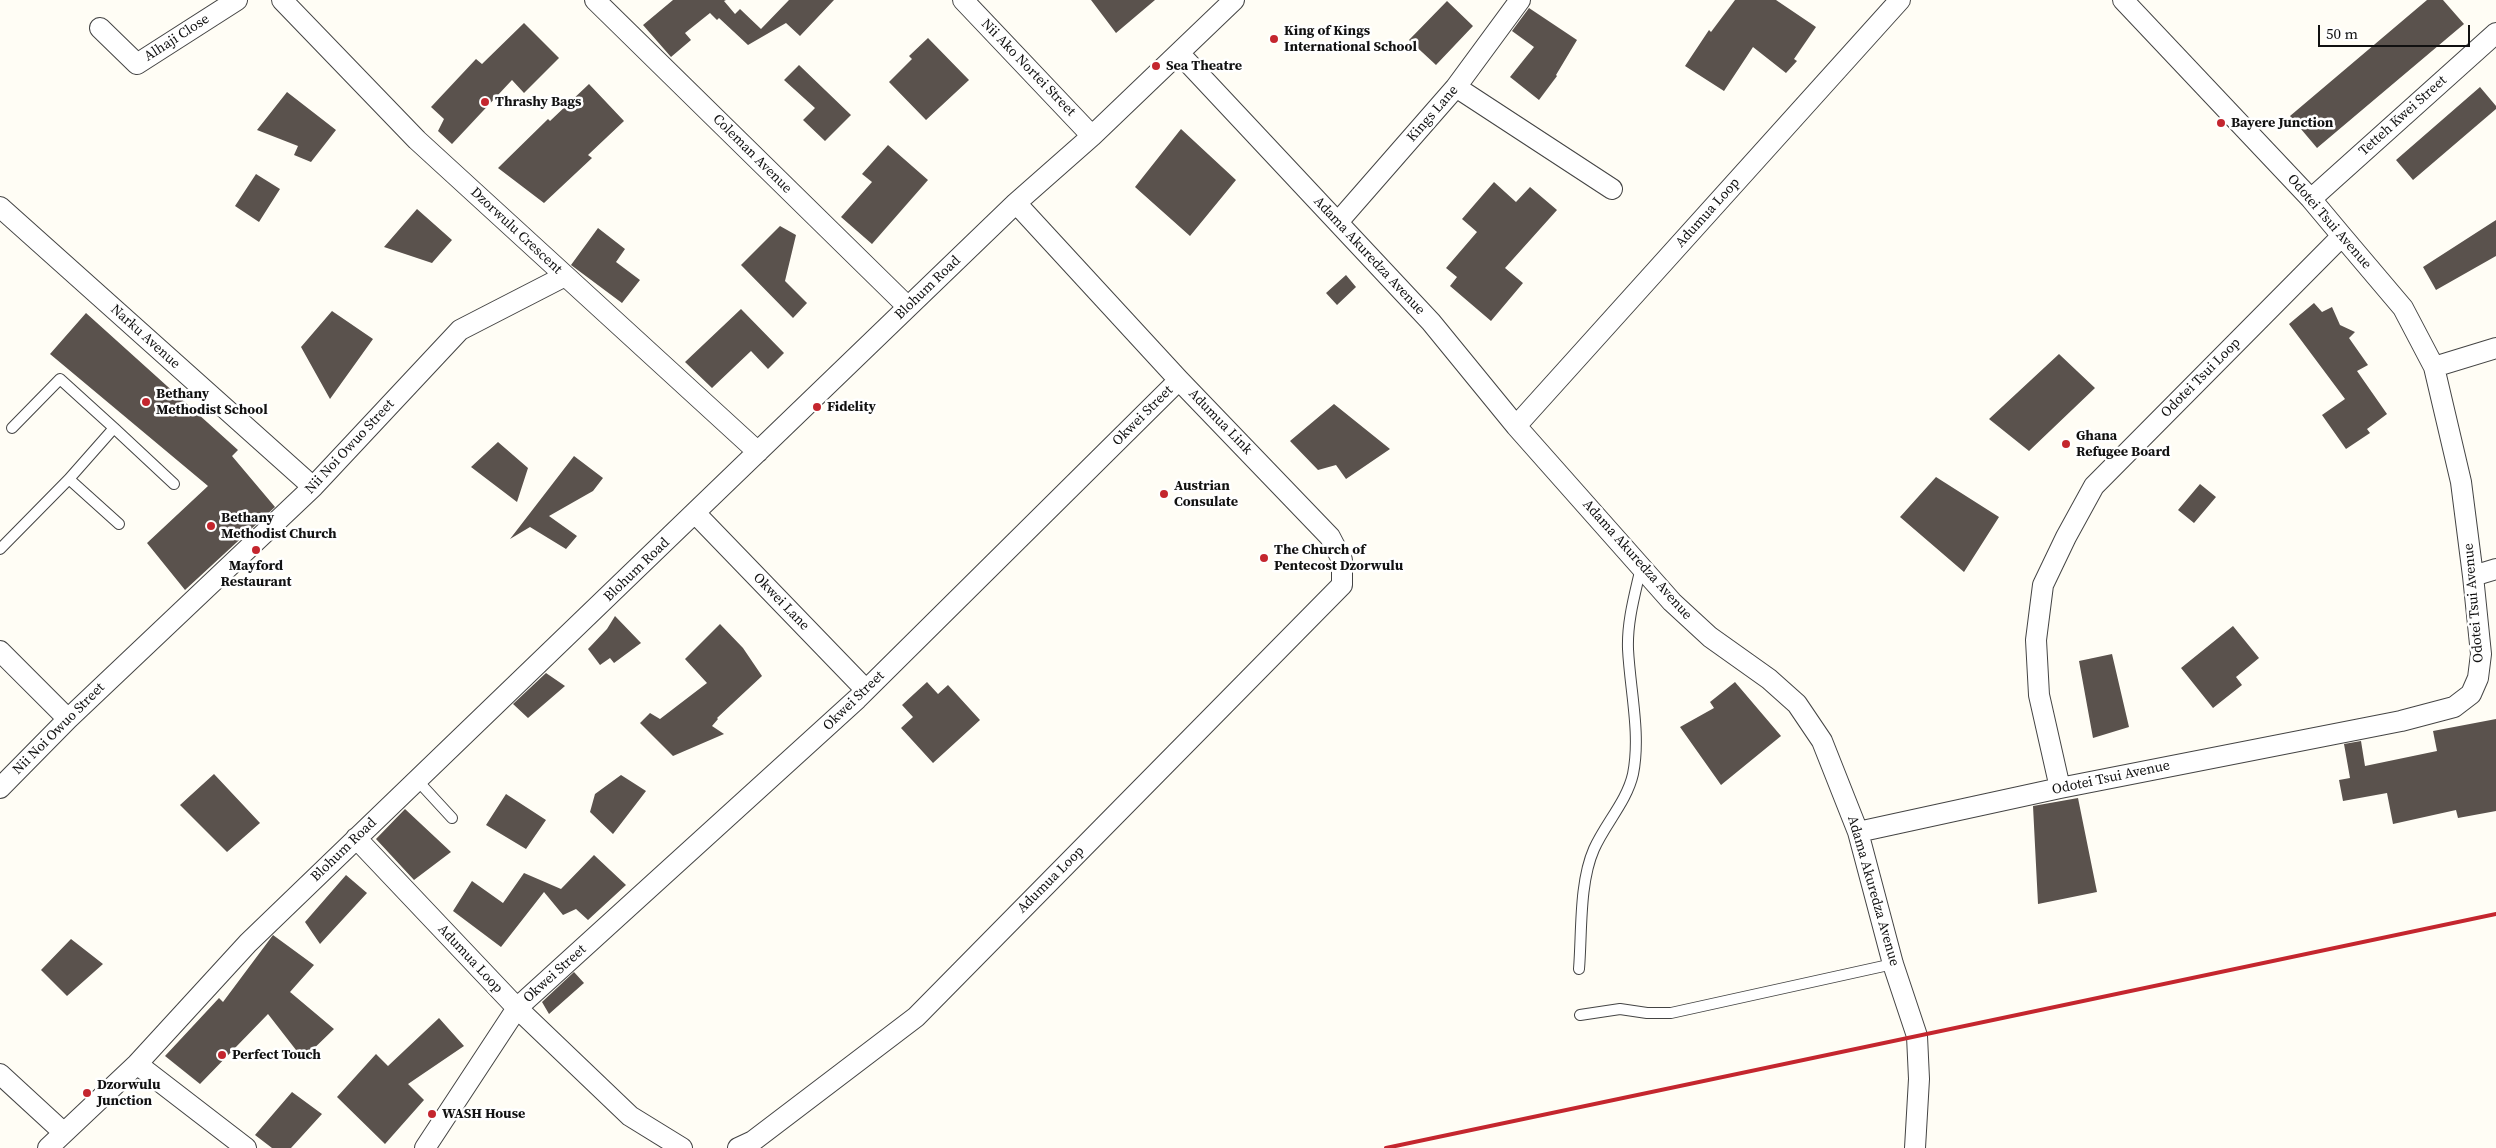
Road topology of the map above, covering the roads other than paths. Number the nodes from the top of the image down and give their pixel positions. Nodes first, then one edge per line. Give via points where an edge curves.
1 (236, 0) edge
2 (282, 0) edge
3 (596, 0) edge
4 (963, 0) edge
5 (1234, 0) edge
6 (1520, 0) edge
7 (1900, 0) edge
8 (2122, 0) edge
9 (100, 28) dead end
10 (2496, 33) edge
11 (1179, 53) junction
12 (1456, 87) junction
13 (1092, 136) junction
14 (1612, 188) dead end
15 (2310, 199) junction
16 (1016, 203) junction
17 (0, 207) edge
18 (1338, 222) junction
19 (2342, 236) junction
20 (565, 276) junction
21 (908, 307) junction
22 (2496, 348) edge
23 (2434, 367) junction
24 (1179, 380) junction
25 (1516, 426) junction
26 (12, 428) dead end
27 (114, 428) junction
28 (758, 452) junction
29 (69, 479) junction
30 (174, 484) dead end
31 (313, 487) junction
32 (695, 513) junction
33 (119, 524) dead end
34 (0, 549) edge
35 (1641, 566) junction
36 (2496, 569) edge
37 (2473, 576) junction
38 (1342, 585) joint
39 (0, 651) edge
40 (866, 690) junction
41 (68, 719) junction
42 (417, 780) junction
43 (0, 788) edge
44 (2060, 788) junction
45 (452, 818) dead end
46 (1858, 832) junction
47 (356, 838) junction
48 (1893, 964) junction
49 (1579, 969) dead end
50 (517, 1008) junction
51 (1580, 1015) dead end
52 (137, 1064) junction
53 (0, 1074) edge
54 (64, 1132) junction
55 (48, 1148) edge
56 (246, 1148) edge
57 (425, 1148) edge
58 (682, 1148) edge
59 (738, 1148) edge
60 (1916, 1148) edge

1 - 9 street, Alhaji Close via 137,64
2 - 20 street, Dzorwulu Crescent via 417,140
3 - 21 street, Coleman Avenue
4 - 13 street, Nii Ako Nortei Street
5 - 11 street, Blohum Road
6 - 12 street, Kings Lane
7 - 25 street, Adumua Loop
8 - 15 street, Odotei Tsui Avenue
10 - 15 street, Tetteh Kwei Street
11 - 13 street, Blohum Road
11 - 18 street, Adama Akuredza Avenue
12 - 14 street
12 - 18 street, Kings Lane
13 - 16 street, Blohum Road
15 - 19 street, Odotei Tsui Avenue
16 - 21 street, Blohum Road
16 - 24 street, Adumua Link
17 - 31 street, Narku Avenue
18 - 25 street, Adama Akuredza Avenue via 1431,322
19 - 23 street, Odotei Tsui Avenue via 2403,308
19 - 44 street, Odotei Tsui Loop via 2094,486 2066,537 2043,585 2036,640 2039,695
20 - 28 street, Dzorwulu Crescent
20 - 31 street, Nii Noi Owuo Street via 460,330
21 - 28 street, Blohum Road
22 - 23 street
23 - 37 street, Odotei Tsui Avenue via 2461,482
24 - 38 street, Adumua Link via 1330,537 1342,560
24 - 40 street, Okwei Street
25 - 35 street, Adama Akuredza Avenue
26 - 27 lane via 60,379
27 - 29 lane
27 - 30 lane
28 - 32 street, Blohum Road
29 - 33 lane
29 - 34 lane
31 - 41 street, Nii Noi Owuo Street
32 - 40 street, Okwei Lane
32 - 42 street, Blohum Road
35 - 46 street, Adama Akuredza Avenue via 1672,602 1710,637 1769,679 1797,704 1822,741
35 - 49 lane via 1628,631 1635,760 1626,793 1594,848 1588,865
36 - 37 street
37 - 44 street, Odotei Tsui Avenue via 2480,654 2478,678 2471,694 2454,707 2401,721
38 - 59 street, Adumua Loop via 916,1017 753,1141
39 - 41 street
40 - 50 street, Okwei Street
41 - 43 street, Nii Noi Owuo Street
42 - 45 lane
42 - 47 street, Blohum Road
44 - 46 street, Odotei Tsui Avenue
46 - 48 street, Adama Akuredza Avenue
47 - 50 street, Adumua Loop
47 - 52 street, Blohum Road via 248,943
48 - 51 lane via 1671,1013 1620,1008
48 - 60 street, Adama Akuredza Avenue via 1917,1036
50 - 57 street, Okwei Street
50 - 58 street, Adumua Loop via 630,1116
52 - 54 street, Blohum Road
52 - 56 street
53 - 54 street
54 - 55 street, Blohum Road

